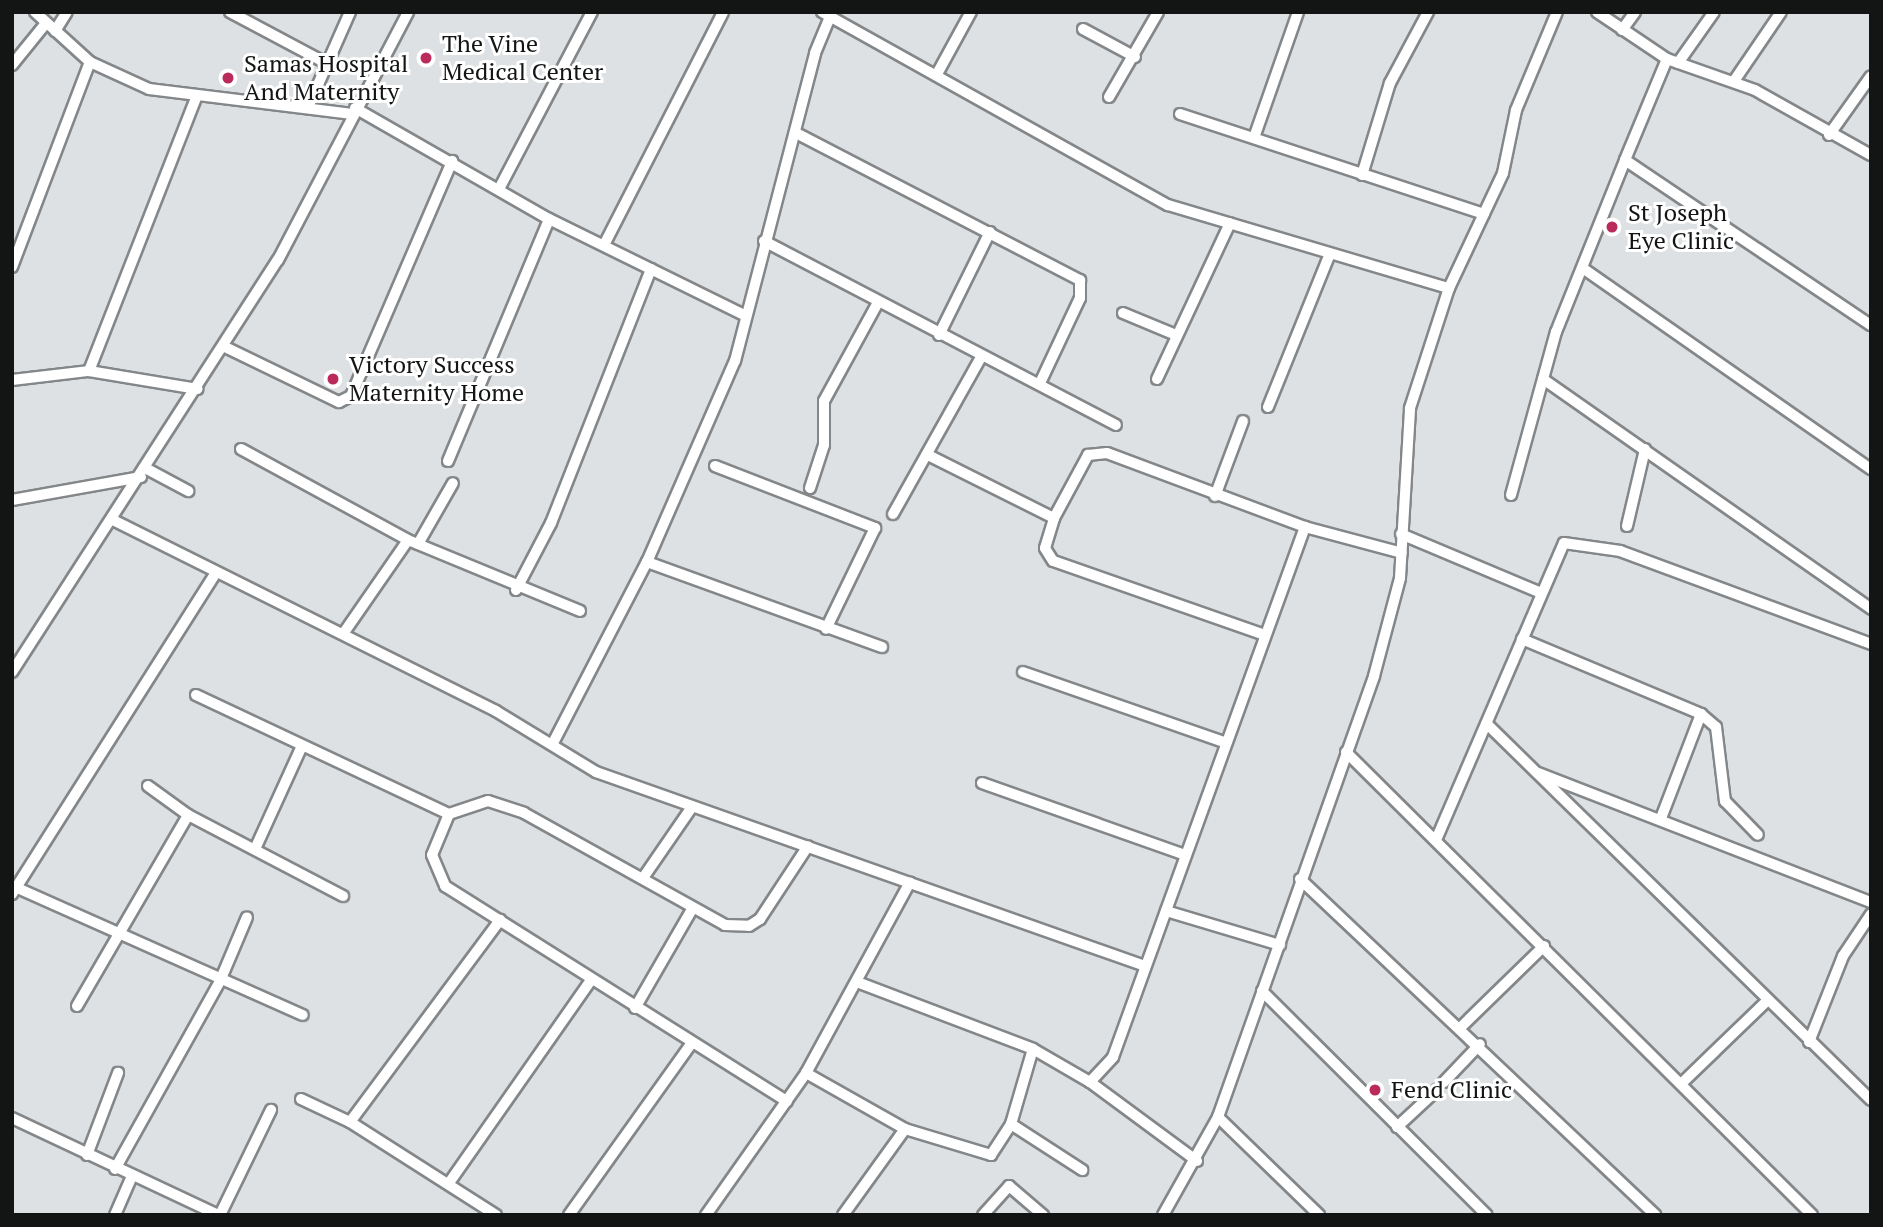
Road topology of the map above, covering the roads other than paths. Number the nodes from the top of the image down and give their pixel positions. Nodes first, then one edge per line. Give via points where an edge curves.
1 (35, 12) edge
2 (67, 12) edge
3 (230, 12) edge
4 (350, 12) edge
5 (408, 12) edge
6 (592, 12) edge
7 (723, 12) edge
8 (971, 12) edge
9 (1158, 12) edge
10 (1298, 12) edge
11 (1428, 12) edge
12 (1557, 12) edge
13 (1597, 12) edge
14 (1635, 12) edge
15 (1714, 12) edge
16 (1781, 12) edge
17 (828, 13) edge
18 (46, 23) junction
19 (1083, 29) dead end
20 (1622, 30) junction
21 (55, 31) junction
22 (1135, 57) junction
23 (1673, 61) junction
24 (90, 62) junction
25 (328, 64) junction
26 (12, 65) edge
27 (937, 74) junction
28 (1871, 76) edge
29 (1734, 81) junction
30 (1110, 97) dead end
31 (196, 98) junction
32 (309, 105) junction
33 (354, 111) junction
34 (1180, 114) dead end
35 (799, 134) junction
36 (1255, 135) junction
37 (1829, 135) junction
38 (1871, 155) edge
39 (1625, 160) junction
40 (452, 161) junction
41 (1362, 175) junction
42 (499, 189) junction
43 (1484, 214) junction
44 (549, 219) junction
45 (1230, 223) junction
46 (990, 232) junction
47 (764, 241) junction
48 (606, 243) junction
49 (1329, 256) junction
50 (12, 267) edge
51 (651, 269) junction
52 (1584, 269) junction
53 (1449, 288) junction
54 (877, 304) junction
55 (1123, 313) dead end
56 (744, 316) junction
57 (1871, 325) edge
58 (939, 335) junction
59 (1175, 335) junction
60 (223, 346) junction
61 (981, 357) junction
62 (89, 371) junction
63 (1157, 379) dead end
64 (1543, 379) junction
65 (12, 380) edge
66 (1040, 383) junction
67 (198, 389) junction
68 (1268, 407) dead end
69 (1243, 421) dead end
70 (1116, 425) dead end
71 (242, 449) dead end
72 (1645, 449) junction
73 (928, 455) junction
74 (448, 461) dead end
75 (715, 466) dead end
76 (1871, 468) edge
77 (144, 473) junction
78 (453, 484) dead end
79 (810, 488) dead end
80 (188, 491) dead end
81 (1511, 495) dead end
82 (1215, 496) junction
83 (12, 500) edge
84 (893, 514) dead end
85 (1054, 518) junction
86 (113, 520) junction
87 (1627, 526) dead end
88 (1305, 527) junction
89 (1401, 534) junction
90 (408, 540) junction
91 (418, 544) junction
92 (1402, 553) junction
93 (647, 562) junction
94 (215, 574) junction
95 (516, 590) junction
96 (1539, 592) junction
97 (1871, 609) edge
98 (580, 611) dead end
99 (826, 629) junction
100 (343, 634) junction
101 (1262, 634) junction
102 (1522, 639) junction
103 (1871, 645) edge
104 (882, 647) dead end
105 (12, 672) edge
106 (1023, 672) dead end
107 (196, 695) dead end
108 (1701, 714) junction
109 (1488, 725) junction
110 (1224, 742) junction
111 (553, 743) junction
112 (302, 746) junction
113 (1346, 752) junction
114 (1538, 773) junction
115 (982, 783) dead end
116 (148, 786) dead end
117 (692, 807) junction
118 (449, 814) junction
119 (188, 815) junction
120 (1661, 818) junction
121 (1758, 835) dead end
122 (1436, 840) junction
123 (808, 846) junction
124 (255, 849) junction
125 (1183, 854) junction
126 (643, 878) junction
127 (1300, 879) junction
128 (910, 882) junction
129 (13, 889) edge
130 (343, 896) dead end
131 (1871, 902) edge
132 (691, 911) junction
133 (1166, 911) junction
134 (1871, 915) edge
135 (247, 917) dead end
136 (500, 920) junction
137 (121, 934) junction
138 (1280, 945) junction
139 (1544, 946) junction
140 (1145, 966) junction
141 (220, 981) junction
142 (590, 982) junction
143 (858, 982) junction
144 (1262, 991) junction
145 (1768, 1000) junction
146 (77, 1006) dead end
147 (635, 1008) junction
148 (303, 1015) dead end
149 (1461, 1027) junction
150 (1809, 1042) junction
151 (691, 1044) junction
152 (1480, 1044) junction
153 (1033, 1049) junction
154 (117, 1073) dead end
155 (806, 1073) junction
156 (1684, 1081) junction
157 (1090, 1082) junction
158 (301, 1099) dead end
159 (1871, 1100) edge
160 (787, 1101) junction
161 (271, 1110) dead end
162 (1218, 1116) junction
163 (12, 1118) edge
164 (350, 1122) junction
165 (1012, 1125) junction
166 (1397, 1127) junction
167 (905, 1129) junction
168 (87, 1155) junction
169 (1197, 1161) junction
170 (115, 1169) junction
171 (1082, 1170) dead end
172 (132, 1176) junction
173 (449, 1183) junction
174 (1168, 1213) edge
175 (115, 1215) edge
176 (219, 1215) edge
177 (496, 1215) edge
178 (569, 1215) edge
179 (706, 1215) edge
180 (843, 1215) edge
181 (984, 1215) edge
182 (1043, 1215) edge
183 (1319, 1215) edge
184 (1487, 1215) edge
185 (1655, 1215) edge
186 (1812, 1215) edge

1 - 18 street
2 - 21 street
3 - 25 street
4 - 25 street
5 - 33 street
6 - 42 street
7 - 48 street
8 - 27 street
9 - 22 street
10 - 36 street
11 - 41 street via 1390,83
12 - 43 street via 1516,110 1503,173
13 - 20 street
14 - 20 street
15 - 23 street
16 - 29 street
17 - 27 street
17 - 35 street
18 - 21 street
18 - 26 street
19 - 22 street
20 - 23 street
21 - 24 street
22 - 30 street
23 - 29 street
23 - 39 street
24 - 31 street via 138,85
24 - 50 street
25 - 32 street
27 - 45 street via 1133,190
28 - 37 street
29 - 37 street
31 - 32 street
31 - 62 street
32 - 33 street
33 - 40 street
33 - 60 street via 332,167
34 - 36 street
35 - 46 street
35 - 47 street
36 - 41 street
37 - 38 street
39 - 52 street
39 - 57 street
40 - 42 street
40 - 60 street via 351,396 339,402
41 - 43 street
42 - 44 street
43 - 53 street
44 - 48 street
44 - 74 street
45 - 49 street
45 - 59 street
46 - 58 street
46 - 66 street via 1082,284
47 - 54 street
47 - 56 street
48 - 51 street
49 - 53 street
49 - 68 street
51 - 56 street
51 - 95 street via 551,523
52 - 64 street
52 - 76 street
53 - 89 street via 1410,408
54 - 58 street
54 - 79 street via 824,401 824,445
55 - 59 street
56 - 93 street via 719,403
58 - 61 street
59 - 63 street
60 - 67 street
61 - 66 street
61 - 73 street
62 - 65 street
62 - 67 street
64 - 72 street
64 - 81 street
66 - 70 street
67 - 77 street
69 - 82 street
71 - 90 street
72 - 87 street
72 - 97 street
73 - 84 street
73 - 85 street
75 - 99 street via 874,528
77 - 80 street
77 - 83 street
77 - 86 street
78 - 91 street
82 - 85 street via 1095,452 1085,458
82 - 88 street
85 - 101 street via 1045,548 1054,561
86 - 94 street
86 - 105 street
88 - 92 street
88 - 101 street
89 - 92 street
89 - 96 street
90 - 91 street
90 - 100 street
91 - 95 street
92 - 113 street via 1386,639
93 - 99 street
93 - 111 street
94 - 100 street
94 - 129 street
95 - 98 street
96 - 102 street
96 - 103 street via 1560,547 1582,541
99 - 104 street
100 - 111 street
101 - 110 street
102 - 108 street
102 - 109 street
106 - 110 street
107 - 112 street
108 - 120 street
108 - 121 street via 1716,727 1725,801 1732,815
109 - 114 street
109 - 122 street
110 - 125 street
111 - 117 street via 596,772
112 - 118 street
112 - 124 street
113 - 122 street
113 - 127 street
114 - 120 street
114 - 145 street
115 - 125 street
116 - 119 street
117 - 123 street
117 - 126 street
118 - 126 street via 496,801
118 - 136 street via 435,841 434,867 444,886
119 - 124 street
119 - 137 street
120 - 131 street
122 - 139 street
123 - 128 street
123 - 132 street via 749,926
124 - 130 street
125 - 133 street
126 - 132 street
127 - 138 street
127 - 149 street
128 - 140 street
128 - 143 street
129 - 137 street
132 - 147 street
133 - 138 street
133 - 140 street
134 - 150 street via 1843,956
135 - 141 street
136 - 142 street
136 - 164 street
137 - 141 street
137 - 146 street
138 - 144 street
139 - 149 street
139 - 156 street
140 - 157 street via 1113,1057
141 - 148 street
141 - 170 street
142 - 147 street
142 - 173 street
143 - 153 street
143 - 155 street
144 - 162 street
144 - 166 street
145 - 150 street
145 - 156 street
147 - 151 street
149 - 152 street
150 - 159 street
151 - 160 street
151 - 178 street
152 - 166 street
152 - 185 street
153 - 157 street
153 - 165 street
154 - 168 street
155 - 160 street
155 - 167 street
156 - 186 street
157 - 169 street
158 - 164 street
160 - 179 street
161 - 176 street
162 - 169 street
162 - 183 street
163 - 168 street
164 - 173 street
165 - 167 street via 990,1155
165 - 171 street
166 - 184 street
167 - 180 street
168 - 170 street
169 - 174 street
170 - 172 street
172 - 175 street
172 - 176 street
173 - 177 street
181 - 182 street via 1009,1186

